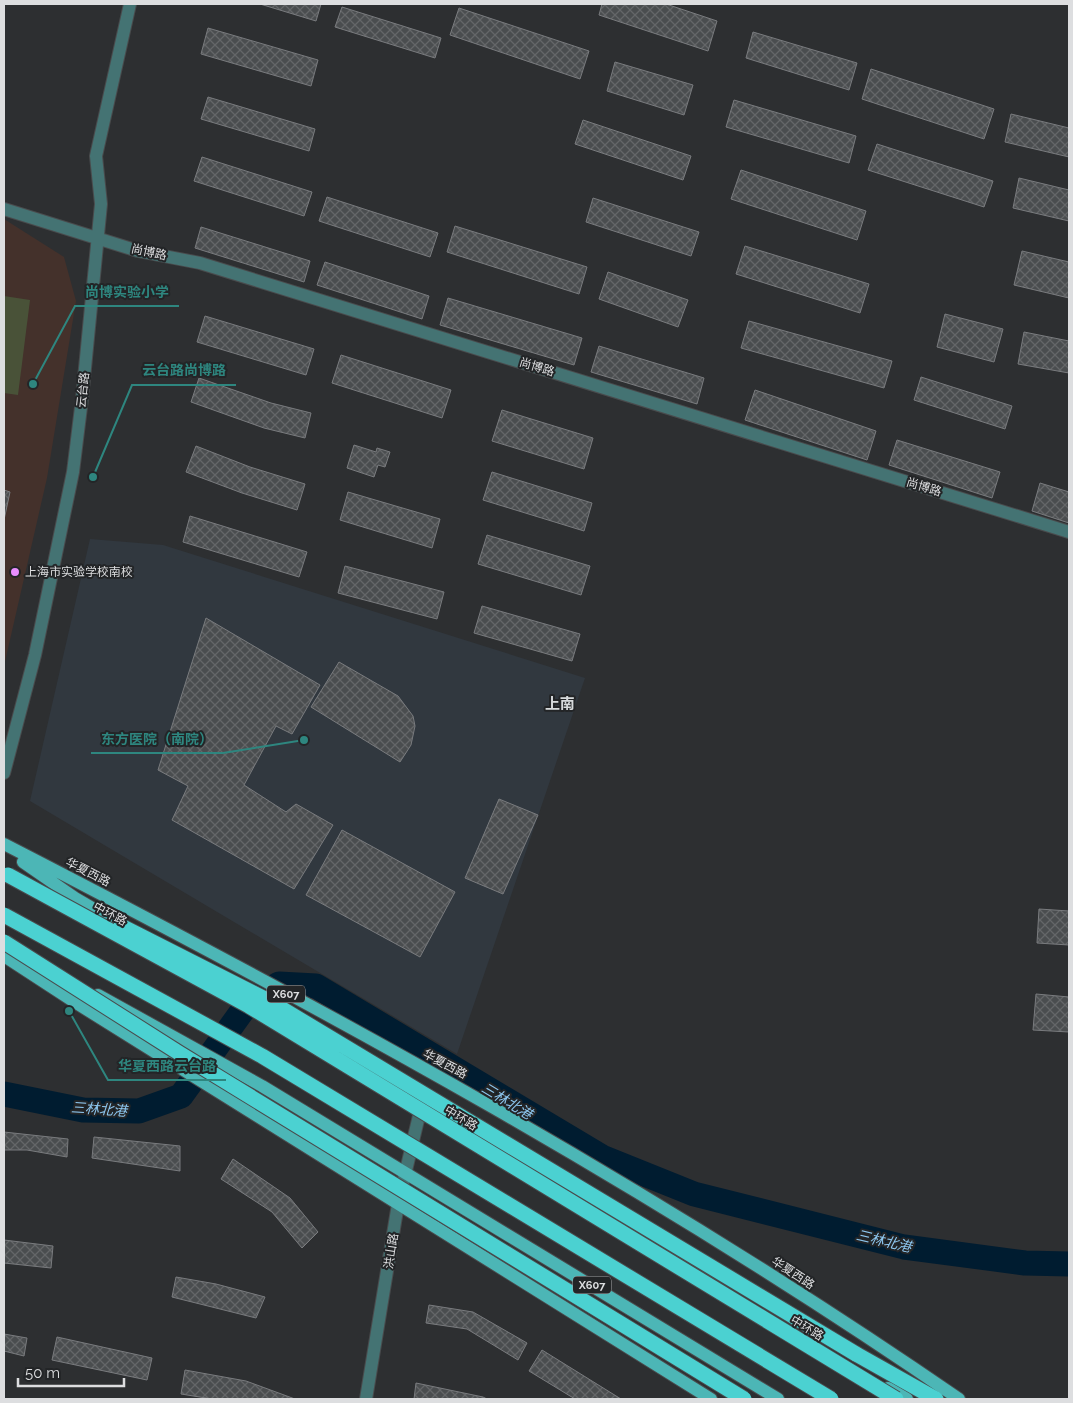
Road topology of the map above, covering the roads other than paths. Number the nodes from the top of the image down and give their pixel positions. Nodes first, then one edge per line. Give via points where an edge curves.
1 (130, 4) edge
2 (4, 209) edge
3 (97, 238) junction
4 (1069, 532) edge
5 (4, 773) edge
6 (4, 846) edge
7 (6, 875) edge
8 (4, 915) edge
9 (4, 942) edge
10 (4, 949) edge
11 (4, 956) edge
12 (422, 1103) junction
13 (405, 1171) junction
14 (398, 1204) junction
15 (366, 1399) edge
16 (711, 1399) edge
17 (744, 1399) edge
18 (778, 1399) edge
19 (831, 1399) edge
20 (896, 1399) edge
21 (907, 1399) edge
22 (936, 1399) edge
23 (959, 1399) edge

1 - 3 street, 云台路 via 96,156 100,204
2 - 3 street, 尚博路
3 - 4 street, 尚博路 via 138,251 200,263
3 - 5 street, 云台路 via 73,472 35,655
6 - 12 main road, 华夏西路 via 75,898 270,1009
6 - 23 main road, 华夏西路 / X607 via 171,930 442,1077 743,1257
7 - 20 highway, 中环路, bridge via 249,1006
7 - 22 highway, bridge via 142,936 269,1001
8 - 19 highway, bridge via 262,1056
9 - 17 highway, bridge
10 - 13 main road, X607 via 129,1010
11 - 14 main road
12 - 13 street, 洪山路
12 - 21 main road, 华夏西路
13 - 14 street, 洪山路
13 - 18 main road, X607
14 - 15 street, 洪山路
14 - 16 main road

